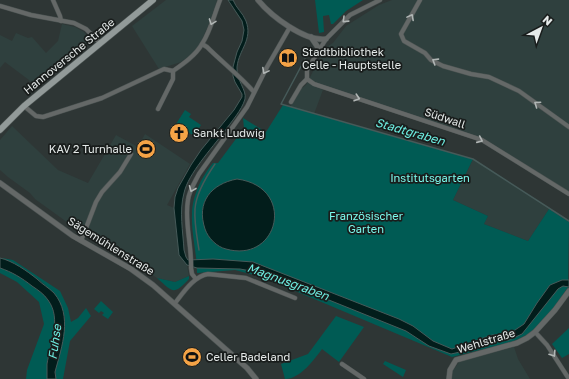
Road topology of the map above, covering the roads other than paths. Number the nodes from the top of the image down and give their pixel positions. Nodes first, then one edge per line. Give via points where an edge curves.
1 (53, 0) edge
2 (153, 0) edge
3 (220, 0) edge
4 (258, 0) edge
5 (380, 0) edge
6 (420, 0) edge
7 (0, 6) edge
8 (60, 21) junction
9 (290, 27) junction
10 (311, 37) junction
11 (326, 39) junction
12 (100, 43) junction
13 (202, 44) junction
14 (319, 49) junction
15 (173, 72) junction
16 (307, 78) junction
17 (254, 92) junction
18 (291, 102) dead end
19 (24, 106) junction
20 (158, 109) dead end
21 (569, 127) edge
22 (0, 130) edge
23 (131, 154) dead end
24 (0, 183) edge
25 (569, 194) edge
26 (81, 241) junction
27 (198, 278) junction
28 (569, 291) edge
29 (295, 298) dead end
30 (175, 303) junction
31 (535, 332) junction
32 (342, 364) dead end
33 (256, 379) edge
34 (364, 379) edge
35 (449, 379) edge
36 (569, 379) edge

1 - 8 street
2 - 12 main road, Hannoversche Straße
3 -> 13 street
4 - 9 street
5 -> 11 street via 350,15
21 -> 6 street via 519,91 489,77 443,66 404,41 401,34
7 - 8 street
8 - 12 street via 81,26
9 - 10 street
9 -> 17 street
10 - 11 street
10 - 14 street
11 - 14 street
12 - 19 main road, Hannoversche Straße
13 - 15 street
13 - 17 street
14 - 16 street via 307,70
15 - 19 street via 164,69 102,98 43,117 36,116
15 - 20 street via 173,79
16 - 18 street
16 -> 25 street, Südwall via 314,84 482,140
17 -> 27 street via 199,174 188,198 191,267 192,274
19 - 22 main road, Hannoversche Straße
23 - 26 street via 96,202
24 - 26 street, Sägemühlenstraße
26 - 30 street, Sägemühlenstraße via 131,269
27 - 29 street via 208,274 246,278
27 - 30 street
28 - 31 street, Wehlstraße
30 - 33 street, Sägemühlenstraße
31 - 35 street, Wehlstraße via 517,343 456,360
31 -> 36 street via 547,345
32 - 34 street

